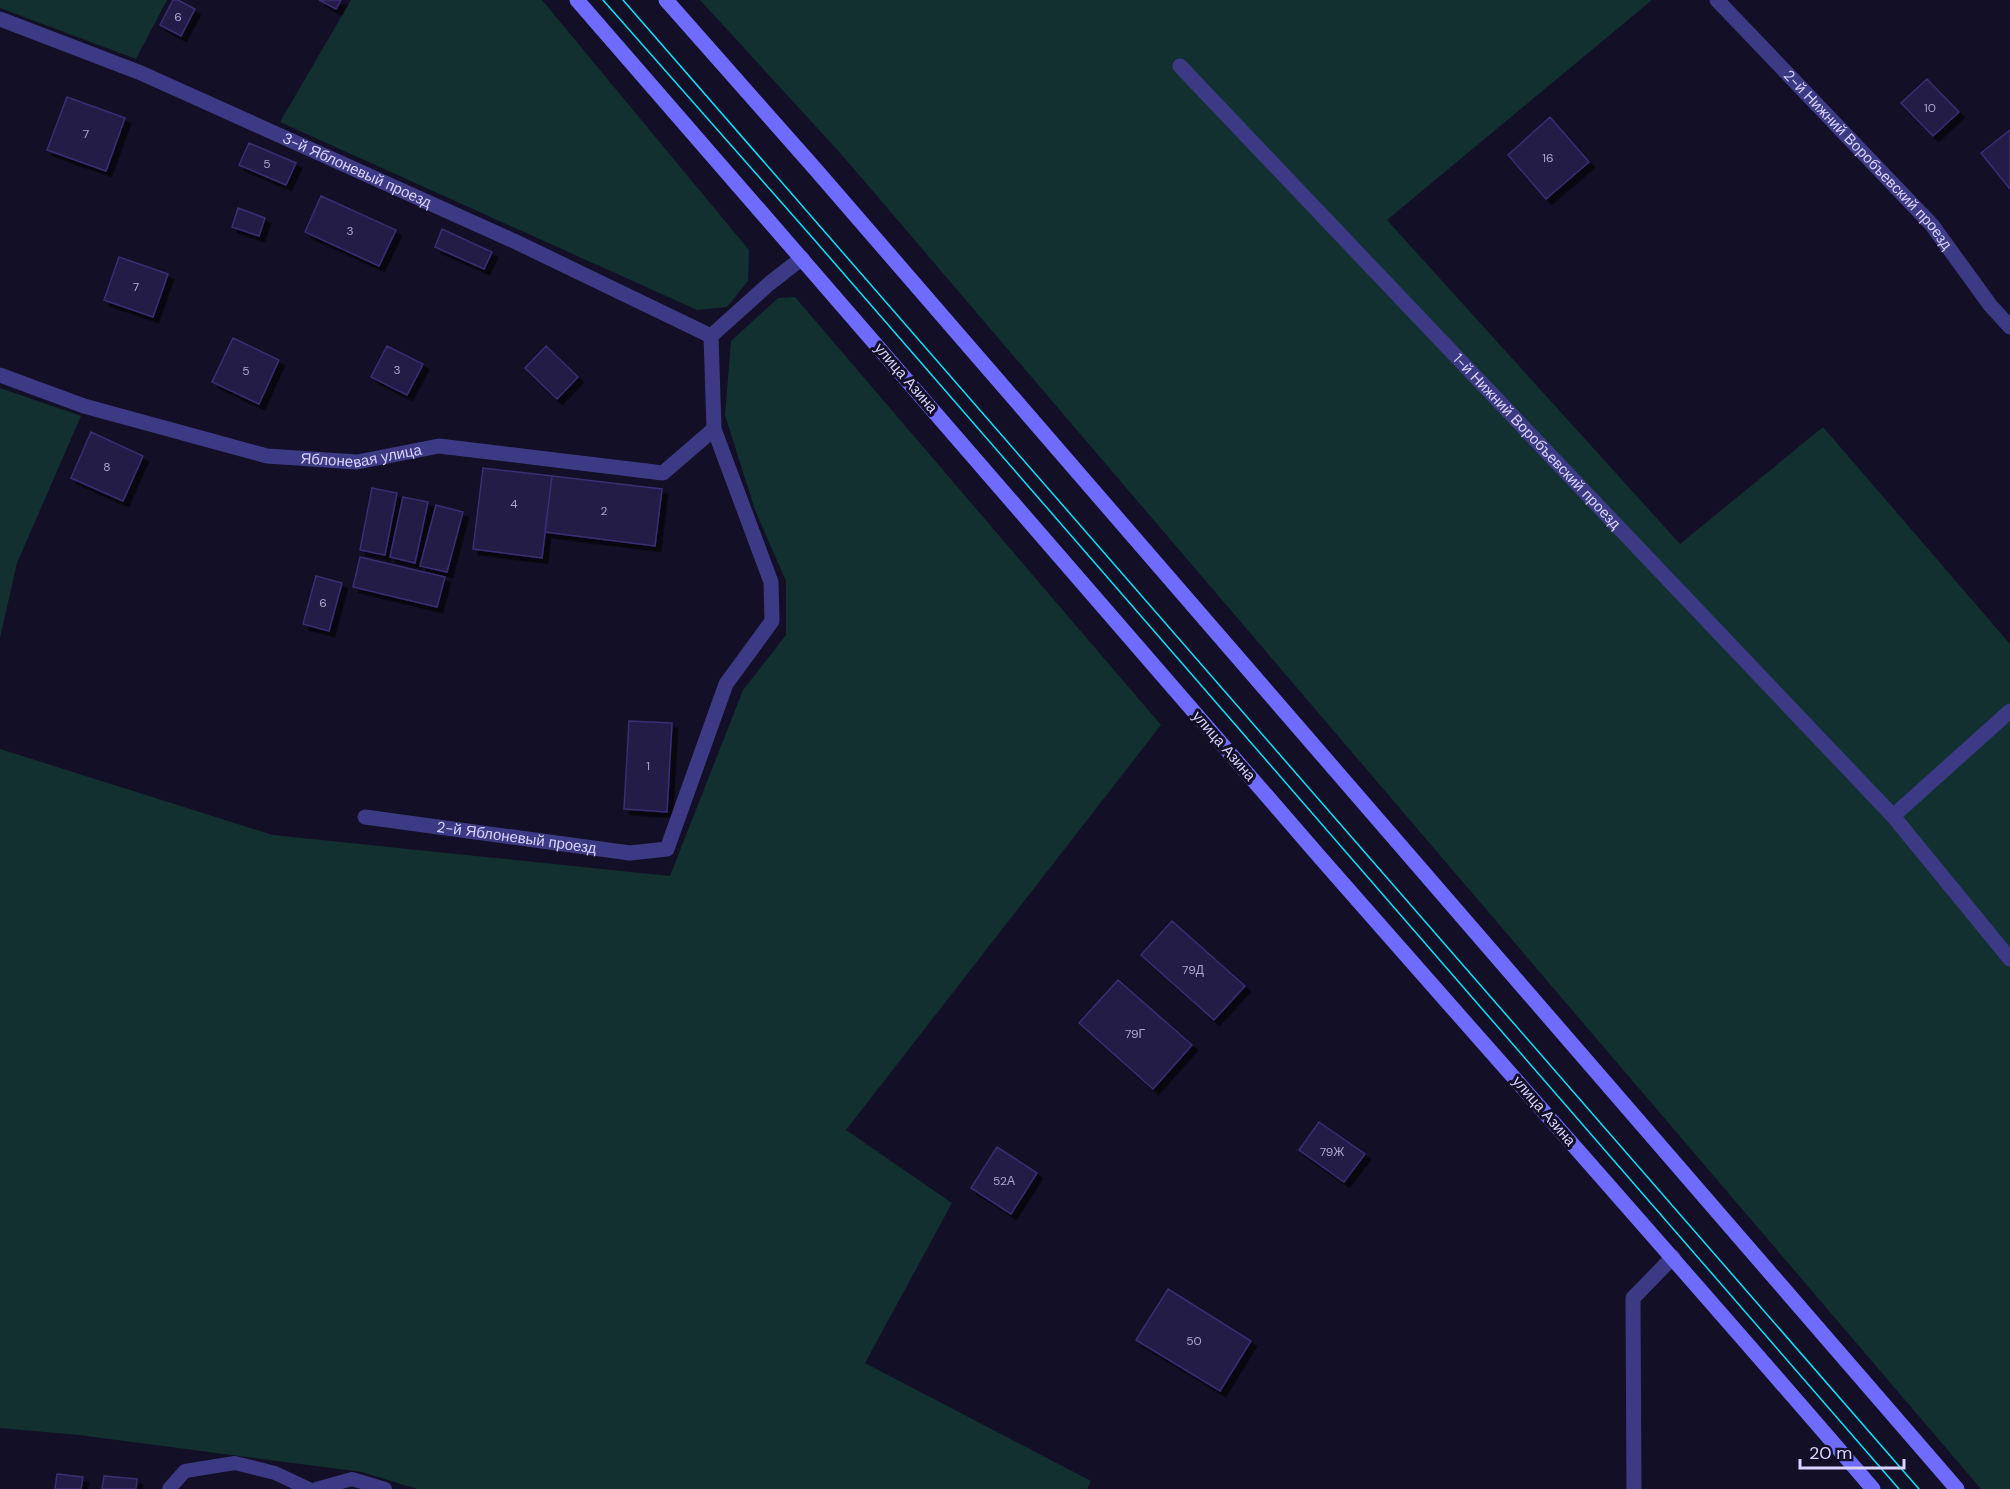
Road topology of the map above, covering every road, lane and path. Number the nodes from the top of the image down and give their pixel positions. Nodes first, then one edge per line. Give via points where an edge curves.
1 (577, 0) edge
2 (666, 0) edge
3 (1717, 0) edge
4 (0, 19) edge
5 (1180, 66) dead end
6 (802, 258) junction
7 (2010, 327) edge
8 (711, 336) junction
9 (0, 375) edge
10 (714, 429) junction
11 (2010, 711) edge
12 (1893, 816) junction
13 (365, 817) dead end
14 (2010, 959) edge
15 (1673, 1257) junction
16 (169, 1489) edge
17 (309, 1489) edge
18 (316, 1489) edge
19 (385, 1489) edge
20 (1634, 1489) edge
21 (1873, 1489) edge
22 (1957, 1489) edge

1 - 6 street, улица Азина
2 - 22 street
3 - 7 street, 2-й Нижний Воробъевский проезд via 1932,225
4 - 8 street, 3-й Яблоневый проезд via 162,83 514,241
5 - 12 street, 1-й Нижний Воробъевский проезд
6 - 8 street
6 - 15 street, улица Азина via 1317,854
8 - 10 street
9 - 10 street, Яблоневая улица via 84,406 267,456 357,462 439,446 663,473
10 - 13 street, 2-й Яблоневый проезд via 771,582 772,621 726,684 667,849 630,853
11 - 12 street
12 - 14 street, 1-й Нижний Воробъевский проезд
15 - 20 street via 1633,1298
15 - 21 street, улица Азина
16 - 17 lane via 185,1471 235,1463 275,1473
18 - 19 lane via 352,1479

